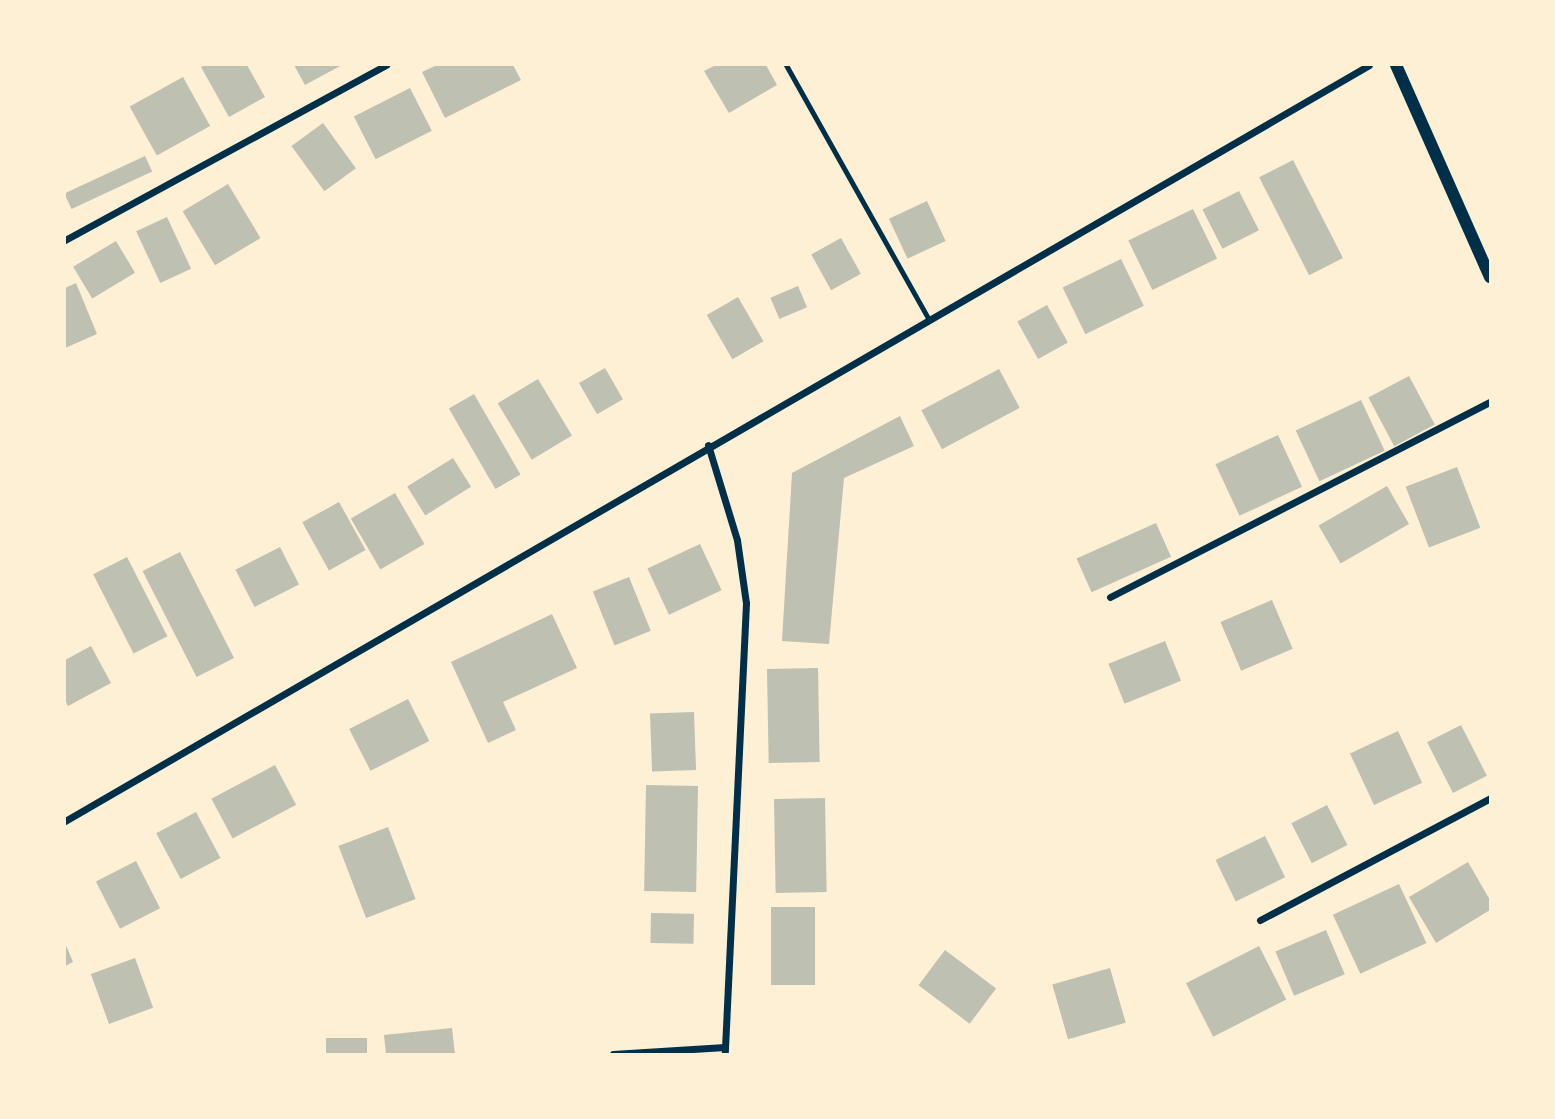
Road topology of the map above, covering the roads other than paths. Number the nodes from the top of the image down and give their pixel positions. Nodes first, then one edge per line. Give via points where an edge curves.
1 (386, 65) edge
2 (786, 65) edge
3 (1369, 65) edge
4 (1396, 65) edge
5 (65, 240) edge
6 (1490, 277) edge
7 (928, 318) junction
8 (1490, 402) edge
9 (708, 445) junction
10 (1110, 597) dead end
11 (1490, 798) edge
12 (65, 821) edge
13 (1260, 920) dead end
14 (725, 1050) edge
15 (613, 1054) edge

1 - 5 street
2 - 7 lane
3 - 7 street
4 - 6 street
7 - 9 street
8 - 10 street
9 - 12 street
9 - 14 street via 737,540 746,603
11 - 13 street
14 - 15 street

